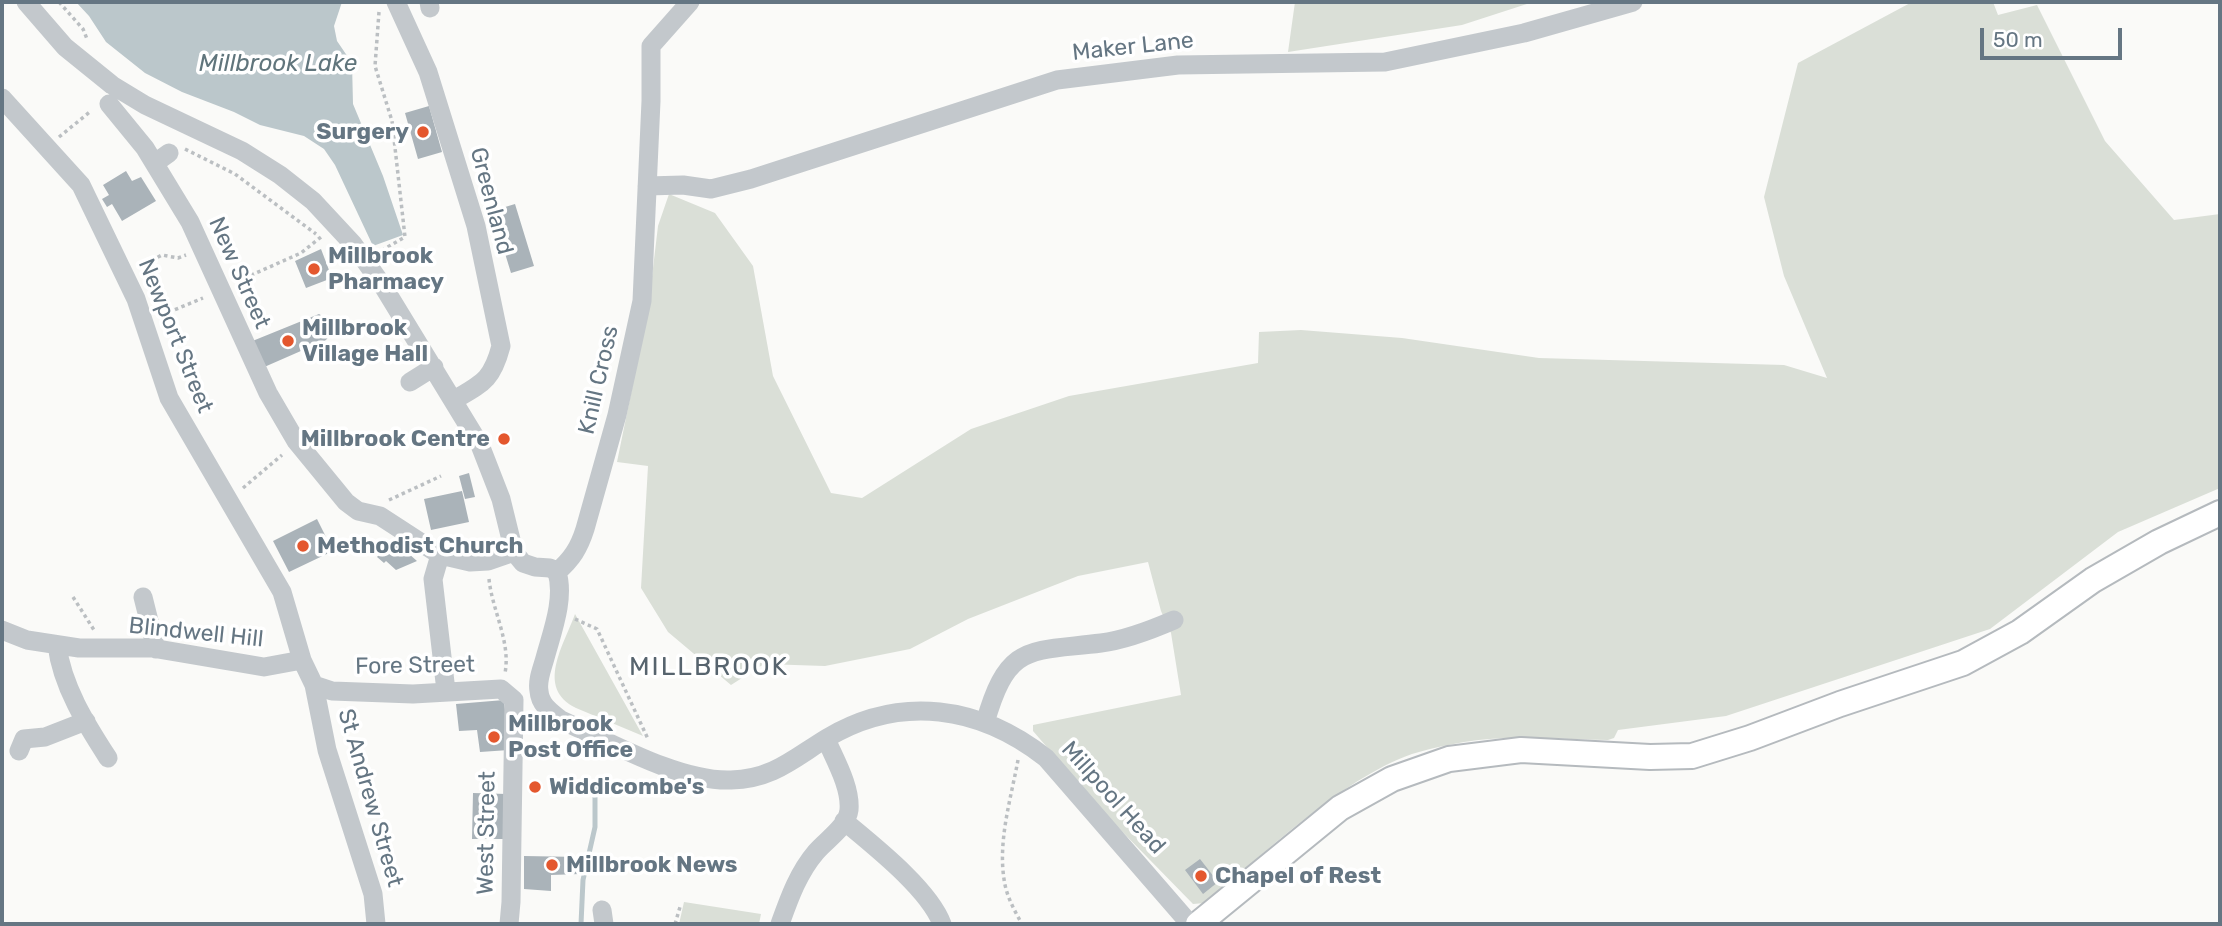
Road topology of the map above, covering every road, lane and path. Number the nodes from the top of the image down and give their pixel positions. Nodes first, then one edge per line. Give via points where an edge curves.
1 (26, 2) edge
2 (59, 2) edge
3 (690, 2) edge
4 (1633, 2) edge
5 (387, 3) edge
6 (90, 67) junction
7 (2, 98) edge
8 (102, 106) joint
9 (47, 147) junction
10 (168, 154) junction
11 (647, 186) junction
12 (328, 231) junction
13 (202, 248) junction
14 (365, 260) junction
15 (124, 275) junction
16 (221, 290) junction
17 (144, 322) junction
18 (434, 367) junction
19 (410, 382) dead end
20 (454, 400) junction
21 (296, 441) junction
22 (441, 476) dead end
23 (227, 500) junction
24 (2220, 513) edge
25 (380, 516) junction
26 (514, 551) junction
27 (440, 555) junction
28 (488, 561) junction
29 (557, 572) junction
30 (72, 597) dead end
31 (143, 597) dead end
32 (556, 613) junction
33 (1174, 620) dead end
34 (2, 630) edge
35 (57, 645) junction
36 (100, 648) junction
37 (156, 649) junction
38 (302, 660) junction
39 (314, 685) junction
40 (446, 691) junction
41 (538, 692) junction
42 (507, 694) junction
43 (86, 721) junction
44 (985, 723) junction
45 (647, 736) dead end
46 (826, 738) junction
47 (1022, 738) junction
48 (19, 751) dead end
49 (108, 758) dead end
50 (844, 821) junction
51 (680, 907) dead end
52 (376, 924) edge
53 (509, 924) edge
54 (675, 924) edge
55 (780, 924) edge
56 (942, 924) edge
57 (1022, 924) edge
58 (1190, 924) edge
59 (1198, 924) edge

1 - 6 street via 65,47
2 - 6 path via 83,29 92,55
3 - 11 street, Knill Cross via 651,46
4 - 11 street, Maker Lane via 1524,33 1385,62 1178,65 1057,80 751,179 711,189
5 - 14 path via 375,66 392,121 405,237
5 - 20 street, Greenland via 428,72 476,226 501,345 496,365 484,382
6 - 12 street via 145,106 242,151 280,175 313,201
7 - 9 street, Newport Street
8 - 9 path
8 - 10 street, New Street
9 - 15 street, Newport Street via 81,185
10 - 12 path via 235,174
10 - 13 street, New Street
11 - 29 street, Knill Cross via 642,301 617,415 580,545
12 - 14 street
12 - 16 path via 301,253
13 - 15 path via 178,258 162,255
13 - 16 street, New Street
14 - 18 street
15 - 17 street, Newport Street
16 - 17 path
16 - 21 street, New Street via 268,393
17 - 23 street, Newport Street via 169,398
18 - 19 street
18 - 20 street
20 - 26 street via 480,445 501,499
21 - 23 path
21 - 25 street, New Street via 346,502 358,511
22 - 25 path via 385,502
23 - 38 street, Newport Street via 282,592
24 - 59 main road via 2093,580 2020,632 1963,663 1750,738 1692,756 1521,750 1449,759 1392,779 1340,808
25 - 27 street, New Street
26 - 28 street
26 - 29 street via 523,563
27 - 28 street
27 - 40 street via 433,579
28 - 42 path via 490,592 508,659
29 - 32 street via 561,586
30 - 36 path via 94,629
31 - 37 street
32 - 41 street
32 - 45 path via 597,629
33 - 44 street via 1104,643 1028,653 1000,680
34 - 35 street, Blindwell Hill
35 - 36 street, Blindwell Hill
35 - 43 street via 59,662
36 - 37 street, Blindwell Hill
37 - 38 street, Blindwell Hill via 264,667
38 - 39 street, Newport Street
39 - 40 street, Fore Street via 352,693
39 - 52 street, St Andrew Street via 327,750 373,894
40 - 42 street, Fore Street
41 - 42 street
41 - 46 street, Millpool Head via 546,709 561,720 670,769 701,778 757,778 784,767
42 - 53 street, West Street
43 - 48 street via 45,737 24,739
43 - 49 street
44 - 46 street, Millpool Head via 933,710 906,710 876,716
44 - 47 street, Millpool Head
46 - 50 street via 848,801
47 - 57 path via 1002,862 1010,901
47 - 58 street, Millpool Head via 1046,758
50 - 55 street via 806,864
50 - 56 street via 889,858 937,911
51 - 54 path

